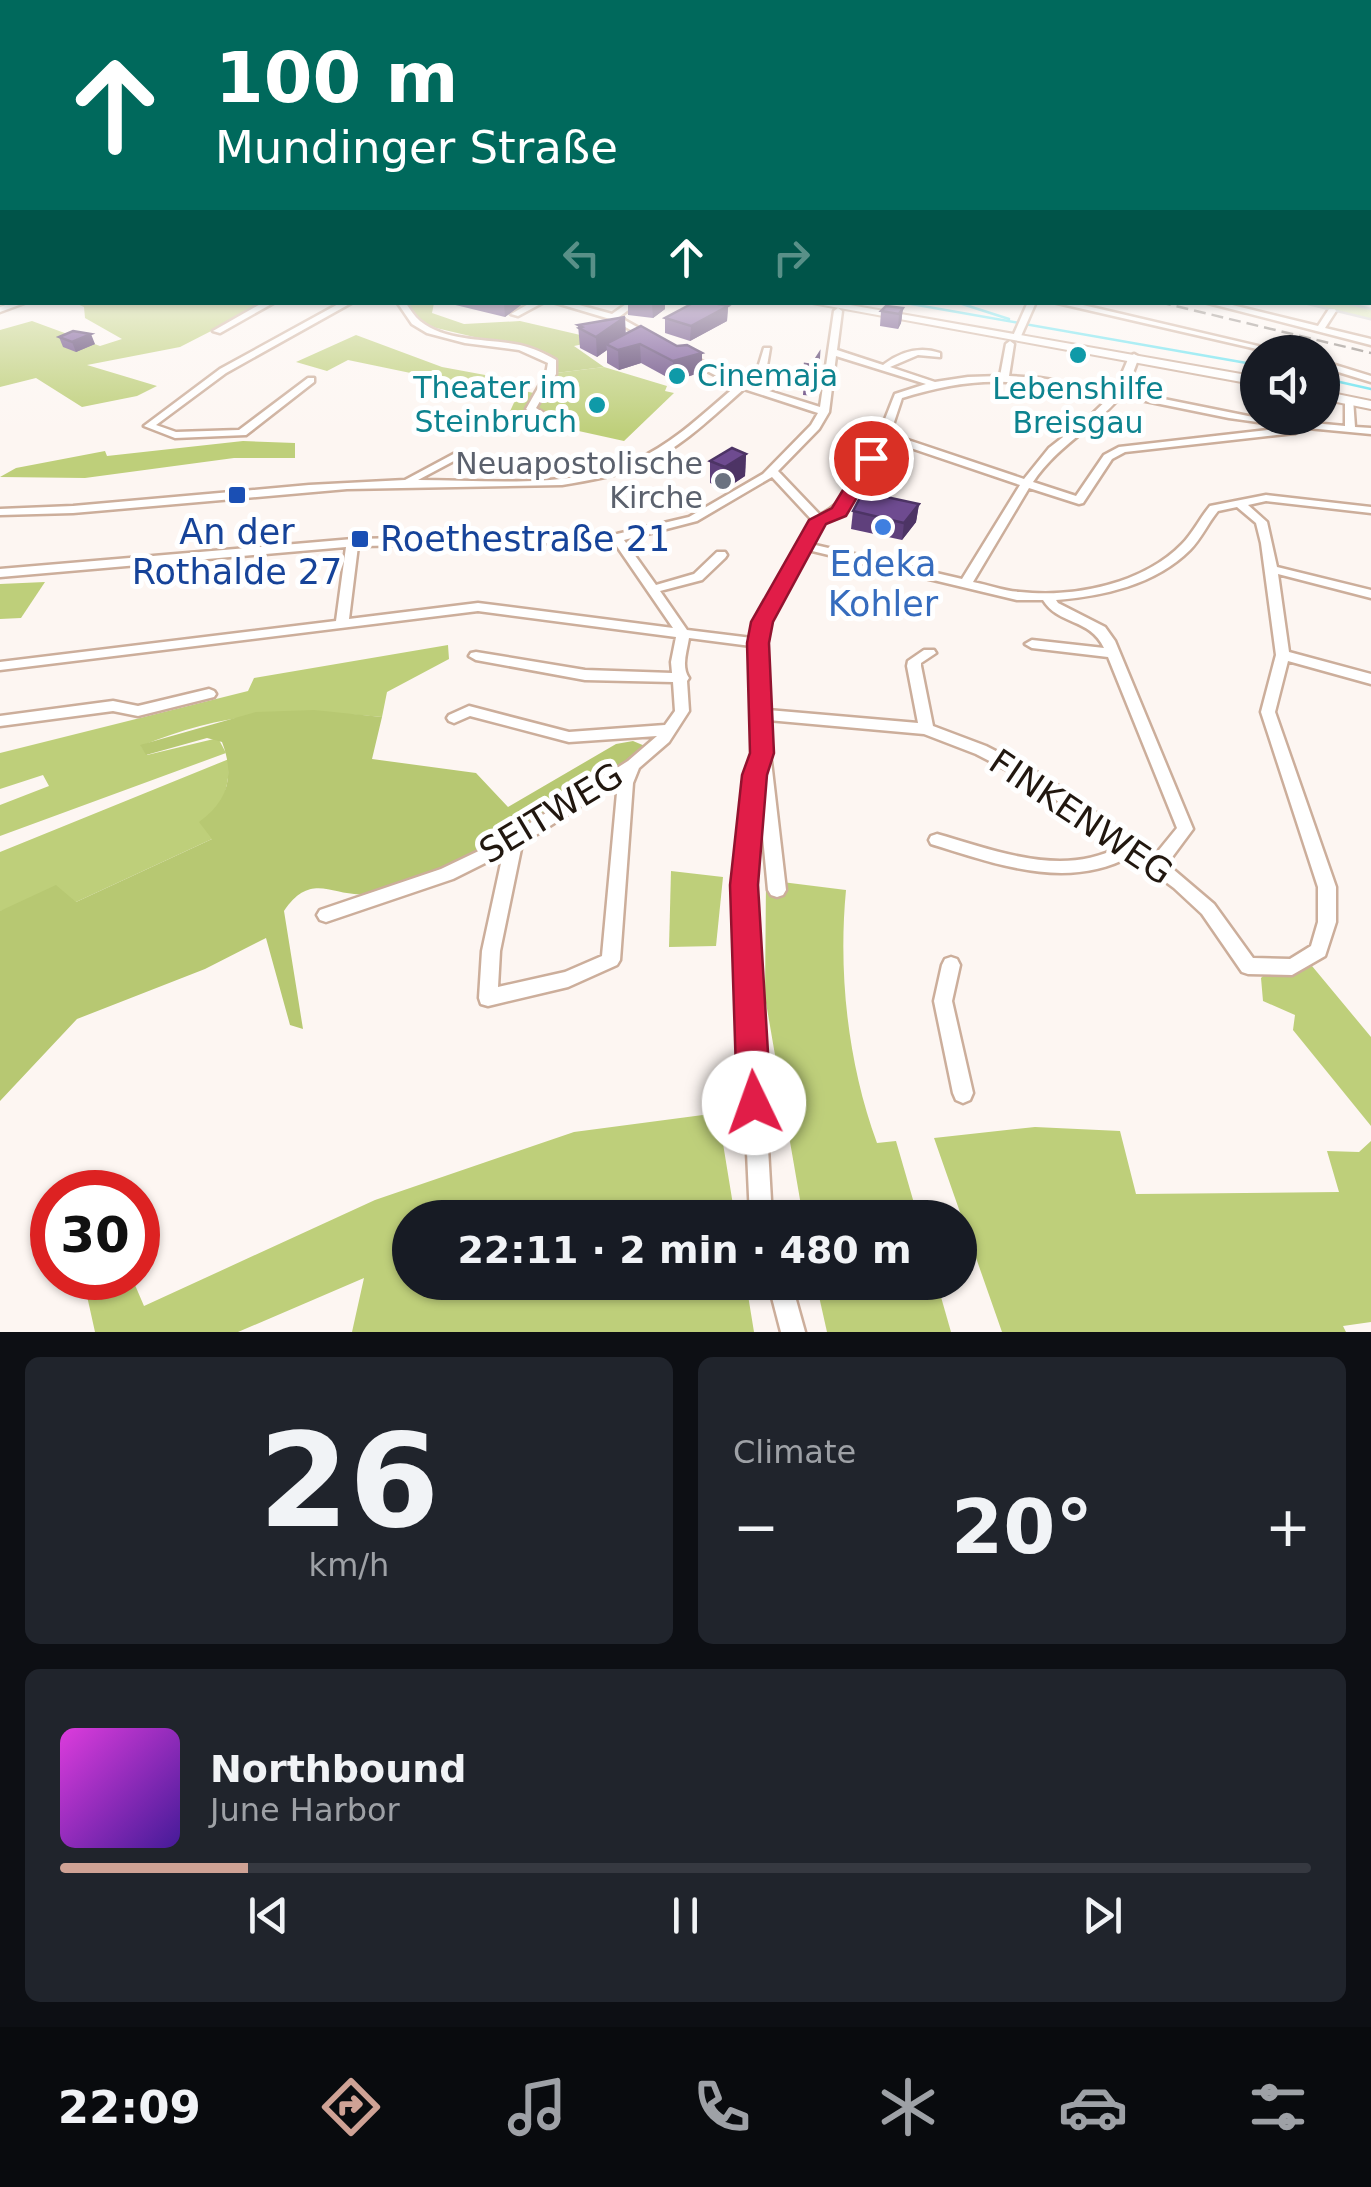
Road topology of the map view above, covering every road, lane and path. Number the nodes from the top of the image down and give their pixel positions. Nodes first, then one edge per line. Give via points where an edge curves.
1 (260, 308) edge
2 (337, 308) edge
3 (405, 308) edge
4 (527, 308) edge
5 (583, 308) edge
6 (627, 308) edge
7 (838, 308) edge
8 (847, 308) edge
9 (1029, 308) edge
10 (1084, 308) edge
11 (1235, 308) edge
12 (1342, 308) edge
13 (1332, 312) dead end
14 (515, 314) dead end
15 (1371, 314) edge
16 (613, 318) junction
17 (1321, 328) junction
18 (217, 331) dead end
19 (1019, 331) junction
20 (658, 340) edge
21 (1371, 342) edge
22 (1240, 343) edge
23 (768, 350) dead end
24 (831, 351) junction
25 (678, 352) edge
26 (937, 355) dead end
27 (1134, 357) junction
28 (887, 365) junction
29 (1340, 370) edge
30 (1240, 378) edge
31 (1371, 379) edge
32 (311, 380) dead end
33 (1004, 380) junction
34 (931, 383) junction
35 (740, 385) junction
36 (1123, 392) junction
37 (1340, 398) edge
38 (1350, 400) junction
39 (1371, 405) edge
40 (824, 412) junction
41 (1240, 416) edge
42 (1340, 429) edge
43 (563, 430) dead end
44 (1350, 430) junction
45 (1370, 432) edge
46 (884, 435) junction
47 (1241, 435) edge
48 (461, 453) dead end
49 (773, 472) junction
50 (404, 483) junction
51 (1024, 485) junction
52 (1238, 502) junction
53 (1371, 510) edge
54 (0, 512) edge
55 (818, 520) junction
56 (618, 538) junction
57 (353, 543) junction
58 (806, 546) junction
59 (720, 555) dead end
60 (1272, 569) junction
61 (0, 573) edge
62 (966, 584) junction
63 (654, 590) junction
64 (1371, 594) edge
65 (1049, 598) junction
66 (342, 622) junction
67 (684, 632) junction
68 (758, 643) junction
69 (1032, 644) dead end
70 (929, 653) dead end
71 (1115, 654) junction
72 (1283, 655) junction
73 (476, 656) dead end
74 (0, 666) edge
75 (682, 678) junction
76 (1371, 679) edge
77 (209, 694) dead end
78 (758, 714) junction
79 (454, 718) dead end
80 (0, 721) edge
81 (926, 729) junction
82 (670, 730) junction
83 (762, 753) junction
84 (633, 764) junction
85 (936, 840) dead end
86 (514, 841) junction
87 (1129, 849) junction
88 (1156, 866) junction
89 (777, 890) dead end
90 (326, 915) dead end
91 (950, 965) dead end
92 (963, 1093) dead end
93 (760, 1200) edge
94 (785, 1300) edge
95 (793, 1332) edge

1 - 18 street
2 - 32 street via 223,371 149,426 206,439 242,433
3 - 43 street via 430,328 533,351 553,362 531,409
4 - 14 street
5 - 16 street
6 - 16 street
7 - 24 street
8 - 19 street
9 - 19 street
10 - 22 street
11 - 17 street
12 - 15 main road
13 - 17 street
16 - 20 street
17 - 21 street
19 - 27 street
19 - 33 street
23 - 35 street via 764,368
24 - 28 street
24 - 40 street
25 - 35 street
26 - 28 street via 911,354
27 - 30 street
27 - 36 street
28 - 34 street
29 - 31 street
33 - 34 street
33 - 36 street
34 - 46 street via 898,396
35 - 40 street
35 - 50 street via 670,448 620,470 531,484
36 - 41 street
36 - 51 street via 1042,461
37 - 38 street
38 - 39 street
38 - 44 street
40 - 49 street
42 - 44 street
44 - 45 street
46 - 51 street
46 - 55 street via 839,512
47 - 51 street via 1132,446 1108,456 1079,501
48 - 50 street
49 - 55 street
49 - 56 street via 693,519
50 - 54 street
51 - 62 street
52 - 53 street via 1286,498
52 - 60 street via 1261,522
52 - 65 street via 1214,508 1186,547 1164,564 1123,582
55 - 58 street
56 - 57 street
56 - 63 street
57 - 61 street
57 - 66 street
58 - 62 street
58 - 68 street via 762,622
59 - 63 street via 698,577
60 - 64 street
60 - 72 street
62 - 65 street
63 - 67 street
65 - 71 street via 1100,630
66 - 67 street via 478,606
66 - 74 street
67 - 68 street
67 - 75 street
68 - 78 street
69 - 71 street
70 - 81 street via 914,661
71 - 88 street via 1185,828
72 - 76 street
72 - 88 street, FINKENWEG via 1270,695 1270,726 1327,887 1319,951 1292,967 1248,966 1208,909
73 - 75 street via 585,674
75 - 82 street via 682,712
77 - 80 street via 138,711 113,706
78 - 81 street, FINKENWEG
78 - 83 street
79 - 82 street via 470,711 581,738
81 - 87 street, FINKENWEG via 1041,781
82 - 84 street, SEITWEG
83 - 89 street
83 - 93 street via 744,885
84 - 86 street, SEITWEG
84 - 86 street via 625,783 611,960 568,979 488,998
85 - 87 street via 1074,870
86 - 90 street, SEITWEG via 447,874
87 - 88 street, FINKENWEG
91 - 92 street via 943,1001
94 - 95 street

